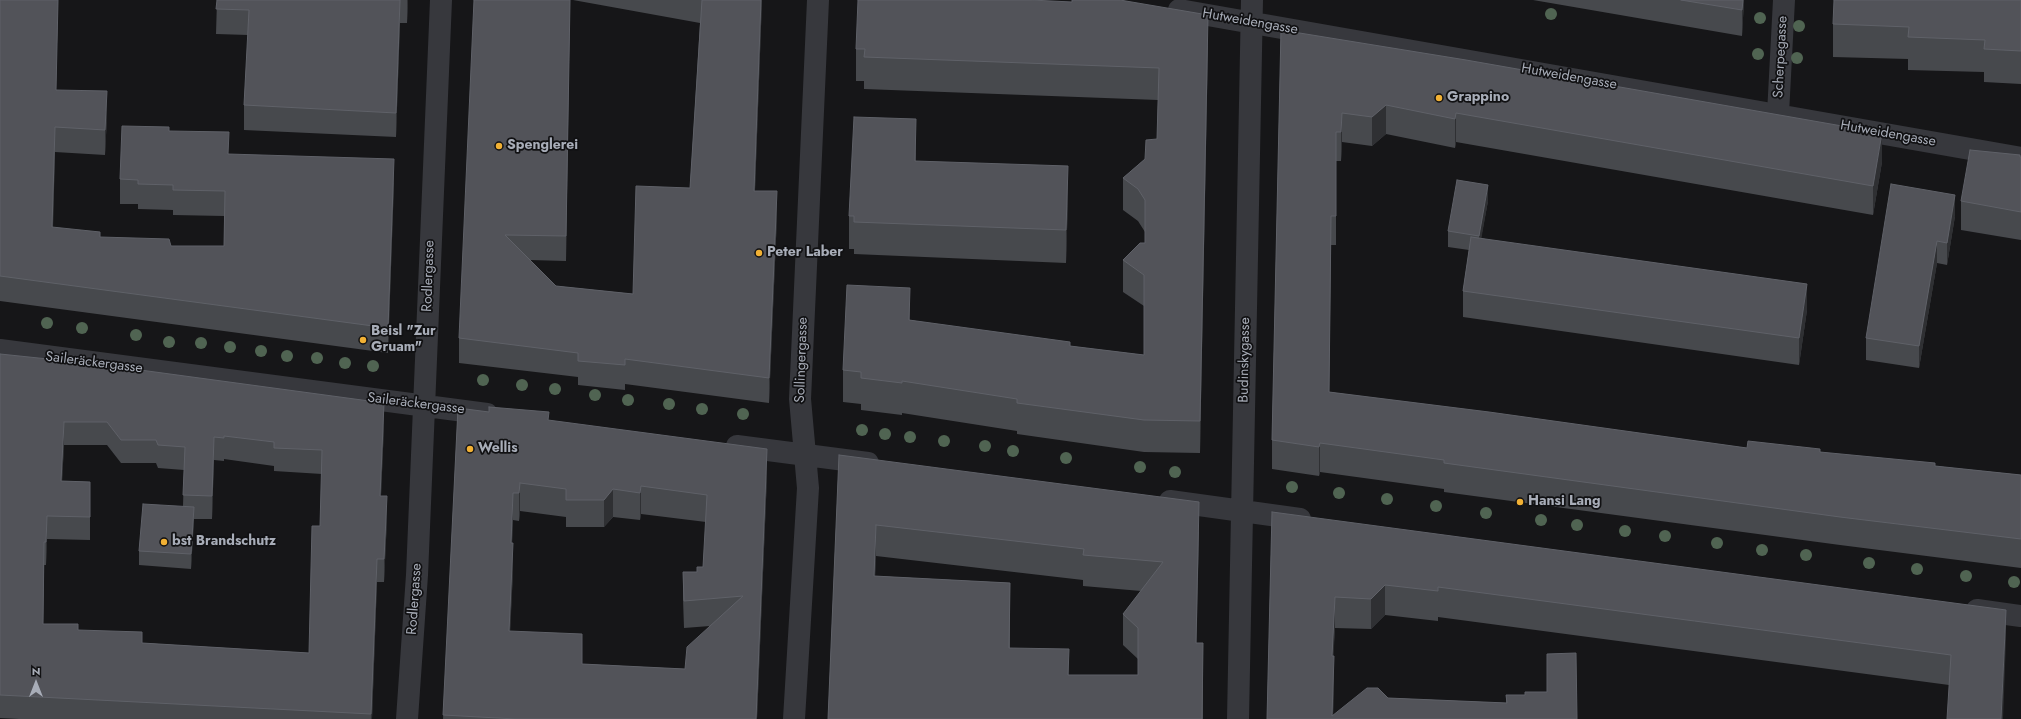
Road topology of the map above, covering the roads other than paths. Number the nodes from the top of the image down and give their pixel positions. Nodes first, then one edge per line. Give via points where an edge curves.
1 (441, 0) edge
2 (818, 0) edge
3 (1252, 0) edge
4 (1784, 0) edge
5 (1162, 7) edge
6 (1252, 22) junction
7 (1778, 114) junction
8 (2021, 158) edge
9 (0, 350) edge
10 (424, 405) junction
11 (510, 417) edge
12 (720, 444) edge
13 (806, 455) junction
14 (886, 465) edge
15 (1147, 498) edge
16 (1242, 510) junction
17 (1320, 521) edge
18 (1959, 607) edge
19 (2021, 616) edge
20 (408, 719) edge
21 (794, 719) edge
22 (1238, 719) edge

1 - 10 street, Rodlergasse
2 - 13 street, Sollingergasse via 800,399
3 - 6 street, Budinskygasse
4 - 7 street, Scherpegasse
5 - 6 street, Hutweidengasse
6 - 7 street, Hutweidengasse
6 - 16 street, Budinskygasse
7 - 8 street, Hutweidengasse
9 - 10 street, Saileräckergasse
10 - 11 street, Saileräckergasse
10 - 20 street, Rodlergasse
12 - 13 street
13 - 14 street
13 - 21 street, Sollingergasse via 808,488
15 - 16 street
16 - 17 street
16 - 22 street, Budinskygasse
18 - 19 street

